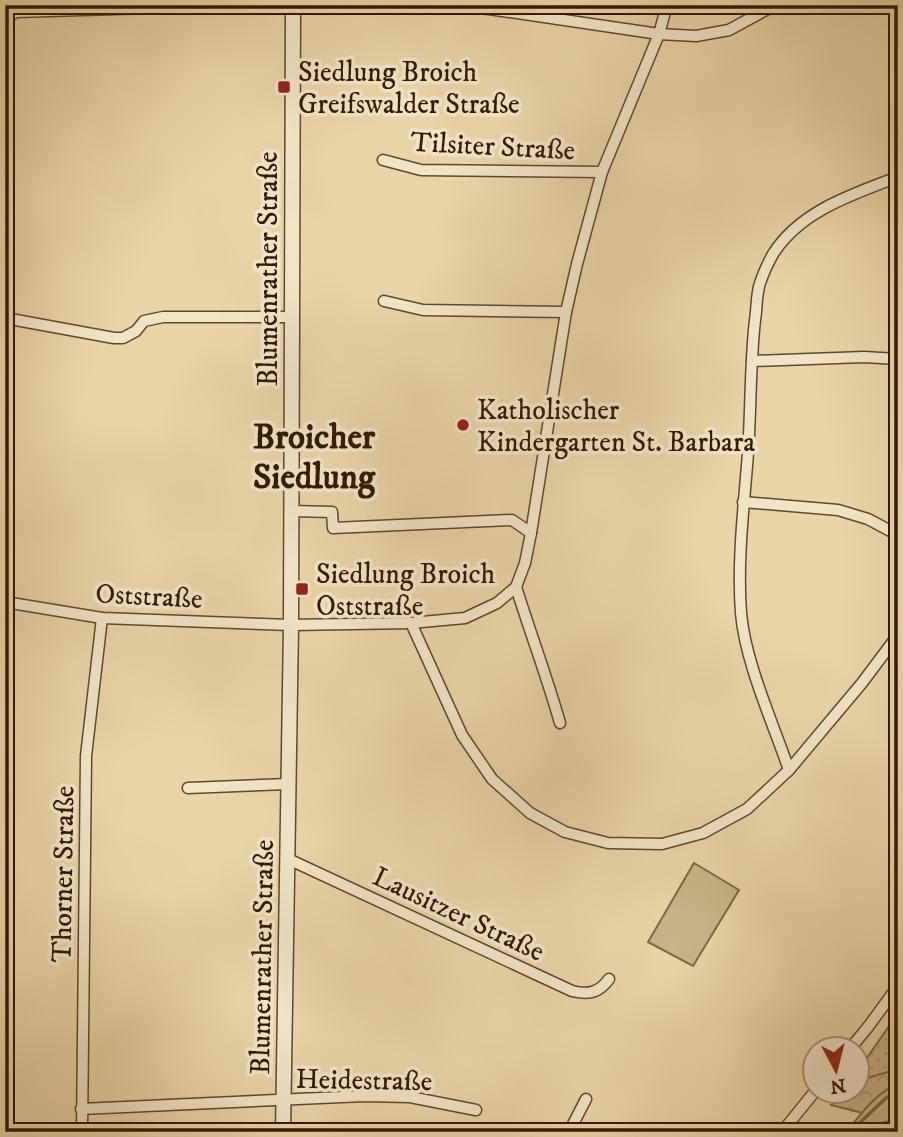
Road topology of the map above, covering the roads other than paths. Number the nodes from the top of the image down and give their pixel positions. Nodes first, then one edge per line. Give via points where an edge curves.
1 (248, 5) edge
2 (292, 5) edge
3 (429, 5) edge
4 (667, 5) edge
5 (775, 5) edge
6 (5, 19) edge
7 (659, 34) junction
8 (383, 160) dead end
9 (601, 172) junction
10 (898, 177) edge
11 (384, 301) dead end
12 (566, 312) junction
13 (291, 317) junction
14 (5, 318) edge
15 (898, 359) edge
16 (752, 361) junction
17 (743, 502) junction
18 (292, 512) junction
19 (531, 533) junction
20 (898, 535) edge
21 (516, 587) junction
22 (5, 601) edge
23 (102, 618) junction
24 (411, 623) junction
25 (291, 625) junction
26 (898, 635) edge
27 (560, 723) dead end
28 (789, 770) junction
29 (289, 784) junction
30 (188, 788) dead end
31 (288, 859) junction
32 (609, 979) dead end
33 (898, 986) edge
34 (860, 1036) edge
35 (283, 1099) junction
36 (586, 1099) dead end
37 (803, 1106) edge
38 (82, 1109) junction
39 (476, 1110) dead end
40 (82, 1132) edge
41 (283, 1132) edge
42 (569, 1132) edge
43 (782, 1132) edge

1 - 6 street via 16,12
2 - 13 street, Blumenrather Straße
3 - 7 street via 489,9
4 - 7 street
5 - 7 street via 729,30 696,36
7 - 9 street
8 - 9 street, Tilsiter Straße via 421,170
9 - 12 street
10 - 16 street via 816,213 774,254 760,284
11 - 12 street via 423,310
12 - 19 street
13 - 14 street via 163,317 144,321 123,338
13 - 18 street, Blumenrather Straße
15 - 16 street
16 - 17 street
17 - 20 street via 838,510
17 - 28 street via 741,614
18 - 19 street via 332,512 333,528 512,520
18 - 25 street, Blumenrather Straße
19 - 21 street
21 - 24 street, Oststraße via 497,603 465,618
21 - 27 street
22 - 23 street, Oststraße
23 - 25 street, Oststraße
23 - 38 street, Thorner Straße via 86,756
24 - 25 street, Oststraße
24 - 28 street via 462,735 492,779 530,813 565,832 608,843 662,844 703,833 747,809
25 - 29 street, Blumenrather Straße
26 - 28 street
29 - 30 street
29 - 31 street, Blumenrather Straße
31 - 32 street, Lausitzer Straße via 572,991 589,994
31 - 35 street, Blumenrather Straße
33 - 34 street
35 - 38 street, Heidestraße
35 - 39 street, Heidestraße via 410,1097
35 - 41 street, Blumenrather Straße
36 - 42 street
37 - 43 street
38 - 40 street, Thorner Straße

